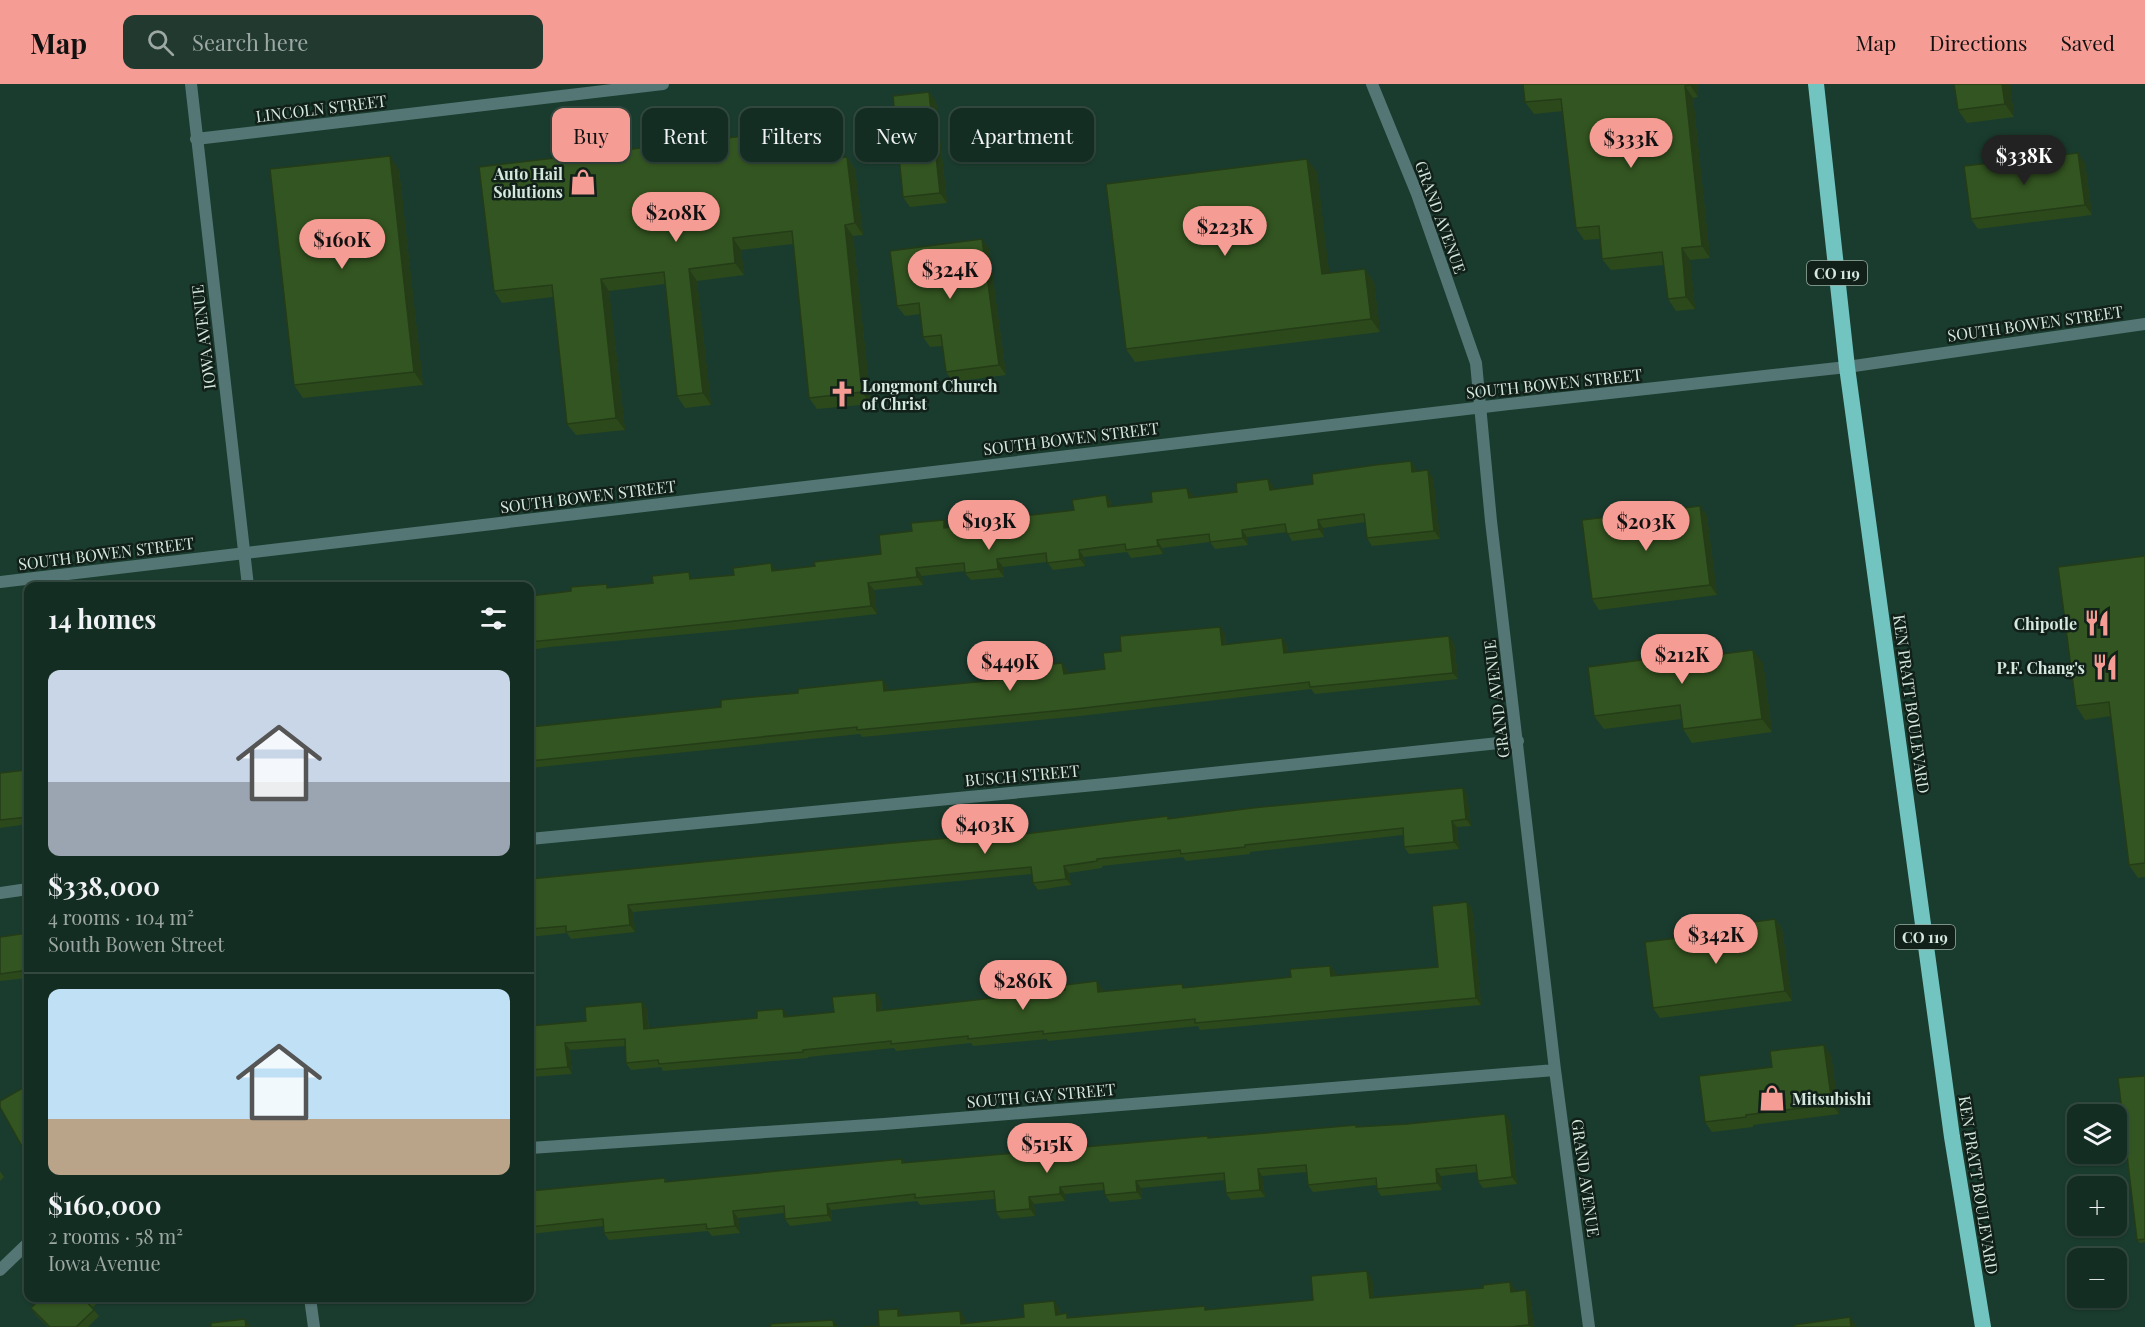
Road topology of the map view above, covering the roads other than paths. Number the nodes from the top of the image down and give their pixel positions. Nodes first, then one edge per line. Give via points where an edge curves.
1 (191, 84) edge
2 (663, 84) edge
3 (1372, 84) edge
4 (1816, 84) edge
5 (196, 139) junction
6 (2145, 324) edge
7 (1847, 367) junction
8 (1480, 407) junction
9 (244, 553) junction
10 (0, 582) edge
11 (248, 582) edge
12 (1518, 741) junction
13 (534, 839) edge
14 (24, 890) edge
15 (0, 893) edge
16 (1554, 1070) junction
17 (534, 1148) edge
18 (24, 1247) edge
19 (0, 1270) edge
20 (311, 1302) edge
21 (314, 1327) edge
22 (1589, 1327) edge
23 (1983, 1327) edge

1 - 5 street, IOWA AVENUE
2 - 5 street, LINCOLN STREET
3 - 8 street, GRAND AVENUE via 1417,194 1476,363
4 - 7 highway, KEN PRATT BOULEVARD / CO 119
5 - 9 street, IOWA AVENUE
6 - 7 street, SOUTH BOWEN STREET
7 - 8 street, SOUTH BOWEN STREET
7 - 23 highway, KEN PRATT BOULEVARD / CO 119 via 1952,1137
8 - 9 street, SOUTH BOWEN STREET
8 - 12 street, GRAND AVENUE
9 - 10 street, SOUTH BOWEN STREET
9 - 11 street, IOWA AVENUE
12 - 13 street, BUSCH STREET
12 - 16 street, GRAND AVENUE
14 - 15 street
16 - 17 street, SOUTH GAY STREET
16 - 22 street, GRAND AVENUE
18 - 19 street
20 - 21 street

